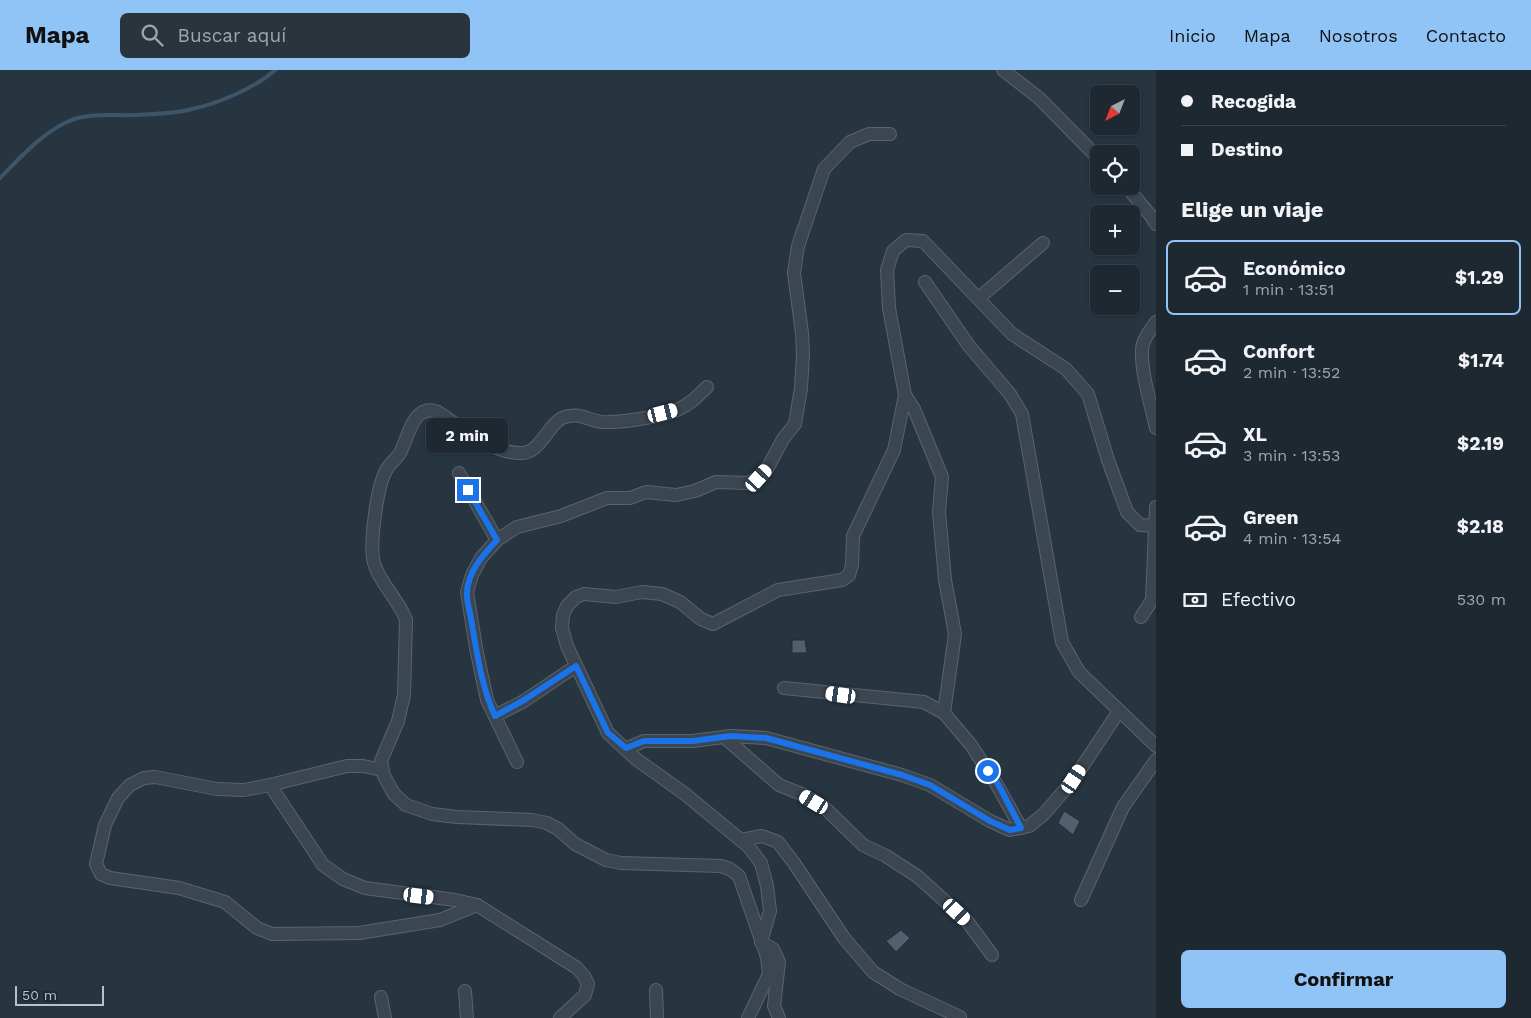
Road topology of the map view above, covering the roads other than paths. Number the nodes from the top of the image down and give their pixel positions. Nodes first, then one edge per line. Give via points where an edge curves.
1 (1003, 70) edge
2 (890, 134) dead end
3 (1090, 149) edge
4 (1134, 195) edge
5 (1156, 224) edge
6 (1043, 243) dead end
7 (925, 282) dead end
8 (979, 298) junction
9 (1156, 322) edge
10 (707, 387) dead end
11 (905, 395) junction
12 (1156, 428) edge
13 (459, 473) dead end
14 (1156, 507) edge
15 (1155, 526) edge
16 (497, 540) junction
17 (1141, 617) dead end
18 (576, 666) junction
19 (784, 688) dead end
20 (1119, 711) junction
21 (944, 713) junction
22 (495, 716) junction
23 (724, 737) junction
24 (1156, 746) edge
25 (626, 748) junction
26 (1156, 760) edge
27 (517, 762) dead end
28 (382, 770) junction
29 (270, 785) junction
30 (1021, 828) junction
31 (741, 840) junction
32 (1081, 900) dead end
33 (477, 905) junction
34 (761, 942) junction
35 (992, 955) dead end
36 (656, 990) dead end
37 (465, 991) dead end
38 (381, 997) dead end
39 (960, 1017) edge
40 (384, 1018) edge
41 (467, 1018) edge
42 (560, 1018) edge
43 (657, 1018) edge
44 (748, 1018) edge
45 (779, 1018) edge

1 - 3 street via 1038,98
2 - 16 street via 869,134 850,142 824,169 798,246 794,272 803,354 794,424 759,478 746,483 716,482 676,495 646,492 630,498 607,498 561,516 517,528
4 - 5 street
6 - 8 street
7 - 20 street via 1022,414 1062,642 1079,672
8 - 11 street via 924,241 906,240 893,251 887,270 889,308
8 - 15 street via 1012,334 1066,369 1088,394 1127,512 1140,525
9 - 12 street via 1142,348
10 - 28 street via 677,410 634,420 602,422 580,415 561,419 535,447 523,453 501,450 432,410 421,413 413,421 400,453 387,469 381,485 371,546 374,564 406,620 404,695 398,721 380,761
11 - 18 street via 894,450 853,536 849,575 842,580 778,590 713,624 662,594 642,592 616,597 584,594 576,597 563,615 562,628
11 - 21 street via 942,477 939,512 944,570 955,634
13 - 16 street
14 - 15 street
15 - 17 street via 1152,600
16 - 22 street via 481,558 467,592 487,700
18 - 22 street
18 - 25 street via 608,733
19 - 21 street via 924,702
20 - 24 street
20 - 30 street via 1074,779 1044,814
21 - 30 street via 998,784
22 - 27 street
23 - 25 street via 644,741
23 - 30 street via 766,738 902,775 930,785 1010,830
23 - 35 street via 779,785 825,808 863,845 917,876 967,921
25 - 31 street
26 - 32 street via 1123,807
28 - 29 street via 348,766
28 - 34 street via 394,794 406,805 432,814 546,823 575,844 606,860 621,863 721,866 730,869 739,876
29 - 33 street via 323,866 343,879 364,888
29 - 33 street via 244,790 217,789 155,777 144,778 130,785 118,798 105,826 96,864 101,874 110,878 179,888 225,902 257,928 272,934 358,933 440,920
31 - 34 street via 761,863 767,886 770,911
31 - 39 street via 762,836 778,842 844,938 873,972 900,990
33 - 42 street via 577,968 584,976 588,984 585,995
34 - 44 street via 769,974
34 - 45 street via 773,949 779,962 774,1006
36 - 43 street
37 - 41 street
38 - 40 street

